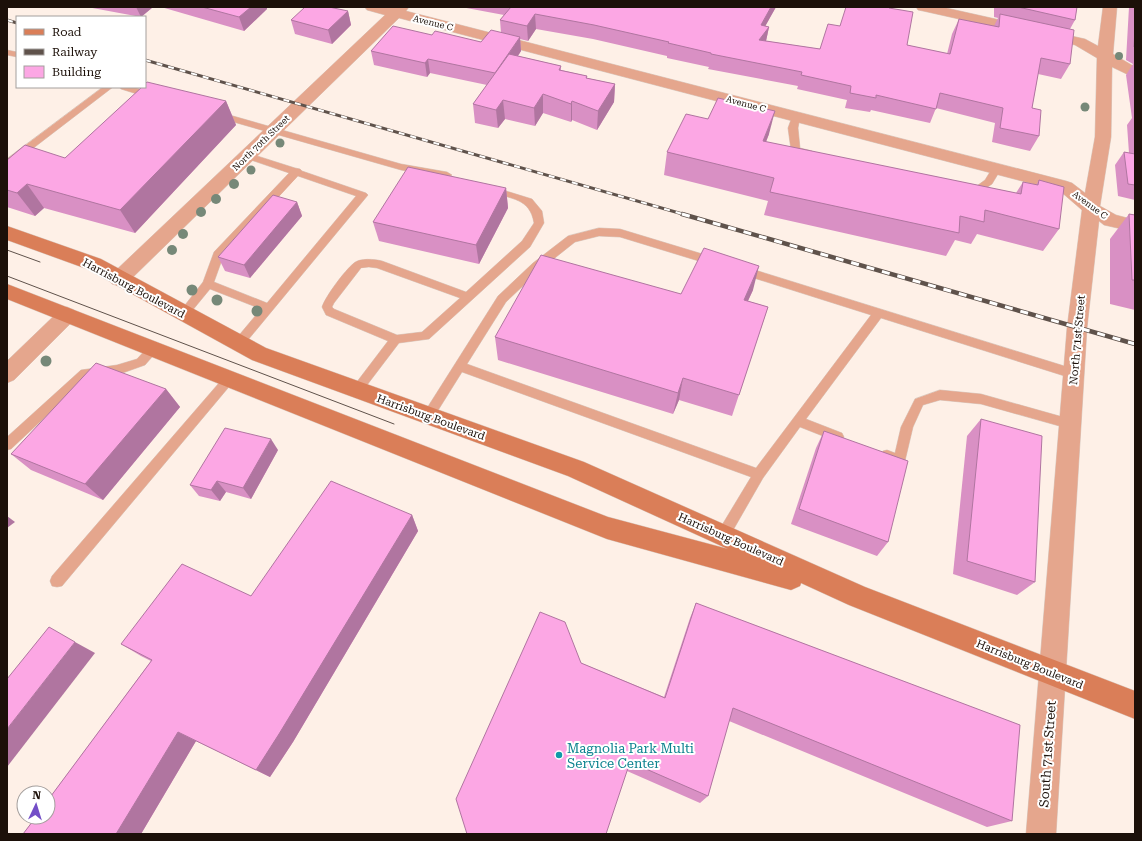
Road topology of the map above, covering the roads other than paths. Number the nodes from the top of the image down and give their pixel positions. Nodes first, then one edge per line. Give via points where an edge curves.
1 (372, 7) edge
2 (923, 7) edge
3 (1110, 7) edge
4 (399, 10) edge
5 (1105, 56) junction
6 (1135, 73) edge
7 (108, 88) edge
8 (127, 88) edge
9 (160, 98) edge
10 (213, 113) edge
11 (796, 117) junction
12 (273, 131) junction
13 (248, 156) junction
14 (819, 156) edge
15 (7, 164) edge
16 (996, 169) junction
17 (297, 172) junction
18 (447, 175) edge
19 (484, 187) edge
20 (964, 193) edge
21 (1091, 208) junction
22 (1135, 226) edge
23 (7, 233) edge
24 (119, 279) junction
25 (208, 284) junction
26 (7, 291) edge
27 (468, 297) junction
28 (269, 308) junction
29 (878, 313) junction
30 (183, 314) junction
31 (67, 315) junction
32 (396, 339) junction
33 (239, 343) junction
34 (154, 349) junction
35 (458, 366) junction
36 (7, 374) edge
37 (1074, 374) junction
38 (229, 379) junction
39 (357, 390) junction
40 (428, 416) junction
41 (798, 421) junction
42 (1070, 424) junction
43 (849, 441) edge
44 (7, 445) edge
45 (878, 452) edge
46 (759, 474) junction
47 (723, 535) junction
48 (57, 581) dead end
49 (858, 596) junction
50 (1052, 673) junction
51 (1135, 705) edge
52 (1041, 834) edge

1 - 4 street, Avenue C
2 - 5 street via 1080,42
3 - 5 street, North 71st Street
4 - 11 street, Avenue C
4 - 12 street, North 70th Street
5 - 6 street
5 - 21 street, North 71st Street via 1102,137
7 - 15 lane
8 - 9 lane
10 - 12 lane
11 - 14 lane via 793,128 796,150
11 - 16 street, Avenue C
12 - 13 street, North 70th Street
12 - 18 lane via 401,167
13 - 17 lane
13 - 24 street, North 70th Street
16 - 20 lane via 989,182 972,195
16 - 21 street, Avenue C via 1066,187
17 - 25 lane via 218,255
17 - 28 lane via 364,195
19 - 27 lane via 529,201 537,211 539,223 526,244
21 - 22 street, Avenue C via 1110,220
21 - 37 street, North 71st Street
23 - 24 main road, Harrisburg Boulevard via 94,264
24 - 30 main road, Harrisburg Boulevard
25 - 28 lane
25 - 30 lane
26 - 31 main road, Harrisburg Boulevard
27 - 32 lane via 425,336
27 - 32 lane via 378,264 358,265 329,300 327,307 330,312
28 - 33 lane
29 - 35 lane via 640,238 620,233 599,232 572,239 537,266 502,299
29 - 37 lane
29 - 41 lane
30 - 33 main road, Harrisburg Boulevard
31 - 34 main road, Harrisburg Boulevard
31 - 36 street
32 - 39 lane
33 - 39 main road, Harrisburg Boulevard via 259,354
34 - 38 main road, Harrisburg Boulevard
34 - 44 lane via 142,362 117,370 85,373
35 - 40 lane
35 - 46 lane
37 - 42 street, North 71st Street
38 - 48 lane
38 - 49 main road, Harrisburg Boulevard via 607,528
39 - 40 main road, Harrisburg Boulevard
40 - 47 main road, Harrisburg Boulevard via 576,469
41 - 43 lane
41 - 46 lane
42 - 45 lane via 981,398 940,395 918,402 907,427 900,460
42 - 50 street, North 71st Street
46 - 47 lane
47 - 49 main road, Harrisburg Boulevard
49 - 50 main road, Harrisburg Boulevard
50 - 51 main road, Harrisburg Boulevard
50 - 52 street, South 71st Street

